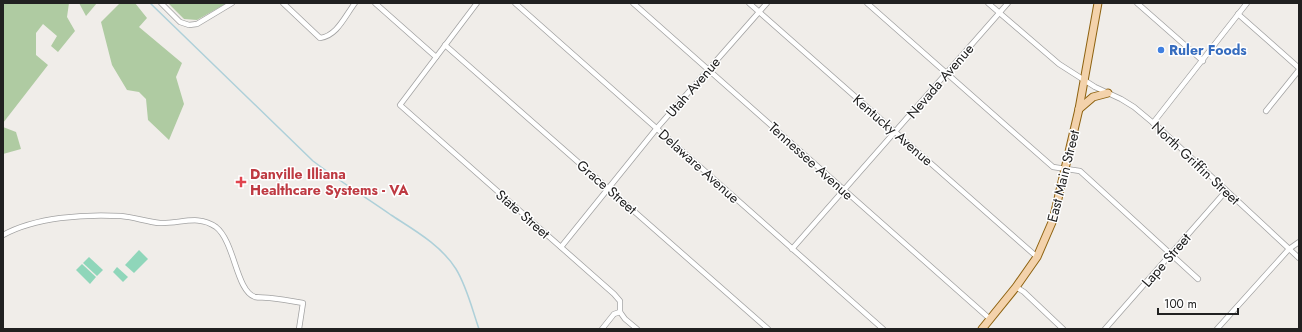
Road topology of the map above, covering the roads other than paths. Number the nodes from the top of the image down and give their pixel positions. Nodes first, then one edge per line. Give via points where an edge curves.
1 (161, 3) edge
2 (232, 3) edge
3 (283, 3) edge
4 (355, 3) edge
5 (375, 3) edge
6 (478, 3) edge
7 (516, 3) edge
8 (633, 3) edge
9 (749, 3) edge
10 (767, 3) edge
11 (867, 3) edge
12 (988, 3) edge
13 (1008, 3) edge
14 (1098, 3) edge
15 (1137, 3) edge
16 (1247, 3) edge
17 (759, 12) junction
18 (999, 13) junction
19 (1238, 14) junction
20 (446, 45) junction
21 (436, 57) junction
22 (1203, 61) junction
23 (1299, 69) edge
24 (708, 70) junction
25 (947, 73) junction
26 (1084, 80) junction
27 (1108, 93) junction
28 (1079, 110) junction
29 (1266, 111) dead end
30 (1153, 123) junction
31 (656, 128) junction
32 (895, 132) junction
33 (1065, 169) junction
34 (608, 187) junction
35 (843, 190) junction
36 (1226, 191) junction
37 (3, 235) edge
38 (1299, 242) edge
39 (561, 247) junction
40 (792, 249) junction
41 (1289, 249) junction
42 (1171, 254) junction
43 (1037, 257) junction
44 (1299, 258) edge
45 (1198, 279) dead end
46 (1016, 287) junction
47 (620, 312) junction
48 (990, 319) junction
49 (299, 329) edge
50 (602, 329) edge
51 (636, 329) edge
52 (768, 329) edge
53 (883, 329) edge
54 (982, 329) edge
55 (1063, 329) edge
56 (1105, 329) edge
57 (1217, 329) edge

1 - 2 street via 180,22 189,24 197,24
3 - 4 street via 320,38 327,37 335,30
5 - 21 street
6 - 20 street
7 - 31 street, Delaware Avenue
8 - 24 street, Tennessee Avenue
9 - 17 street, Kentucky Avenue
10 - 17 street, Utah Avenue
11 - 25 street
12 - 18 street, North Griffin Street
13 - 18 street, Nevada Avenue
14 - 26 main road, East Main Street
15 - 22 street
16 - 19 street
17 - 24 street, Utah Avenue
17 - 32 street, Kentucky Avenue
18 - 25 street, Nevada Avenue
18 - 26 street, North Griffin Street via 1059,64
19 - 22 street
19 - 23 street
20 - 21 street
20 - 34 street, Grace Street
21 - 39 street, State Street via 400,105
22 - 30 street
23 - 29 street
24 - 31 street, Utah Avenue
24 - 35 street, Tennessee Avenue
25 - 32 street, Nevada Avenue
25 - 33 street via 1053,166
26 - 27 street, North Griffin Street
26 - 28 main road, East Main Street
27 - 28 main road via 1094,98
27 - 30 street, North Griffin Street via 1134,107
28 - 33 main road, East Main Street
30 - 36 street, North Griffin Street
31 - 34 street, Utah Avenue
31 - 40 street, Delaware Avenue
32 - 35 street, Nevada Avenue
32 - 43 street, Kentucky Avenue
33 - 42 street via 1080,171 1092,180
33 - 43 main road, East Main Street via 1053,220
34 - 39 street, Utah Avenue
34 - 52 street, Grace Street
35 - 40 street, Nevada Avenue
35 - 48 street, Tennessee Avenue
36 - 41 street, North Griffin Street
36 - 42 street, Lape Street
37 - 49 street via 45,221 76,217 122,216 160,223 204,221 216,227 224,236 248,293 255,297 303,303
38 - 41 street
39 - 47 street, State Street via 614,294 620,301
40 - 53 street, Delaware Avenue
41 - 44 street, North Griffin Street
41 - 57 street
42 - 45 street
42 - 56 street, Lape Street
43 - 46 main road, East Main Street
46 - 48 main road, East Main Street
46 - 55 street
47 - 50 street via 614,314
47 - 51 street, State Street
48 - 54 main road, East Main Street

